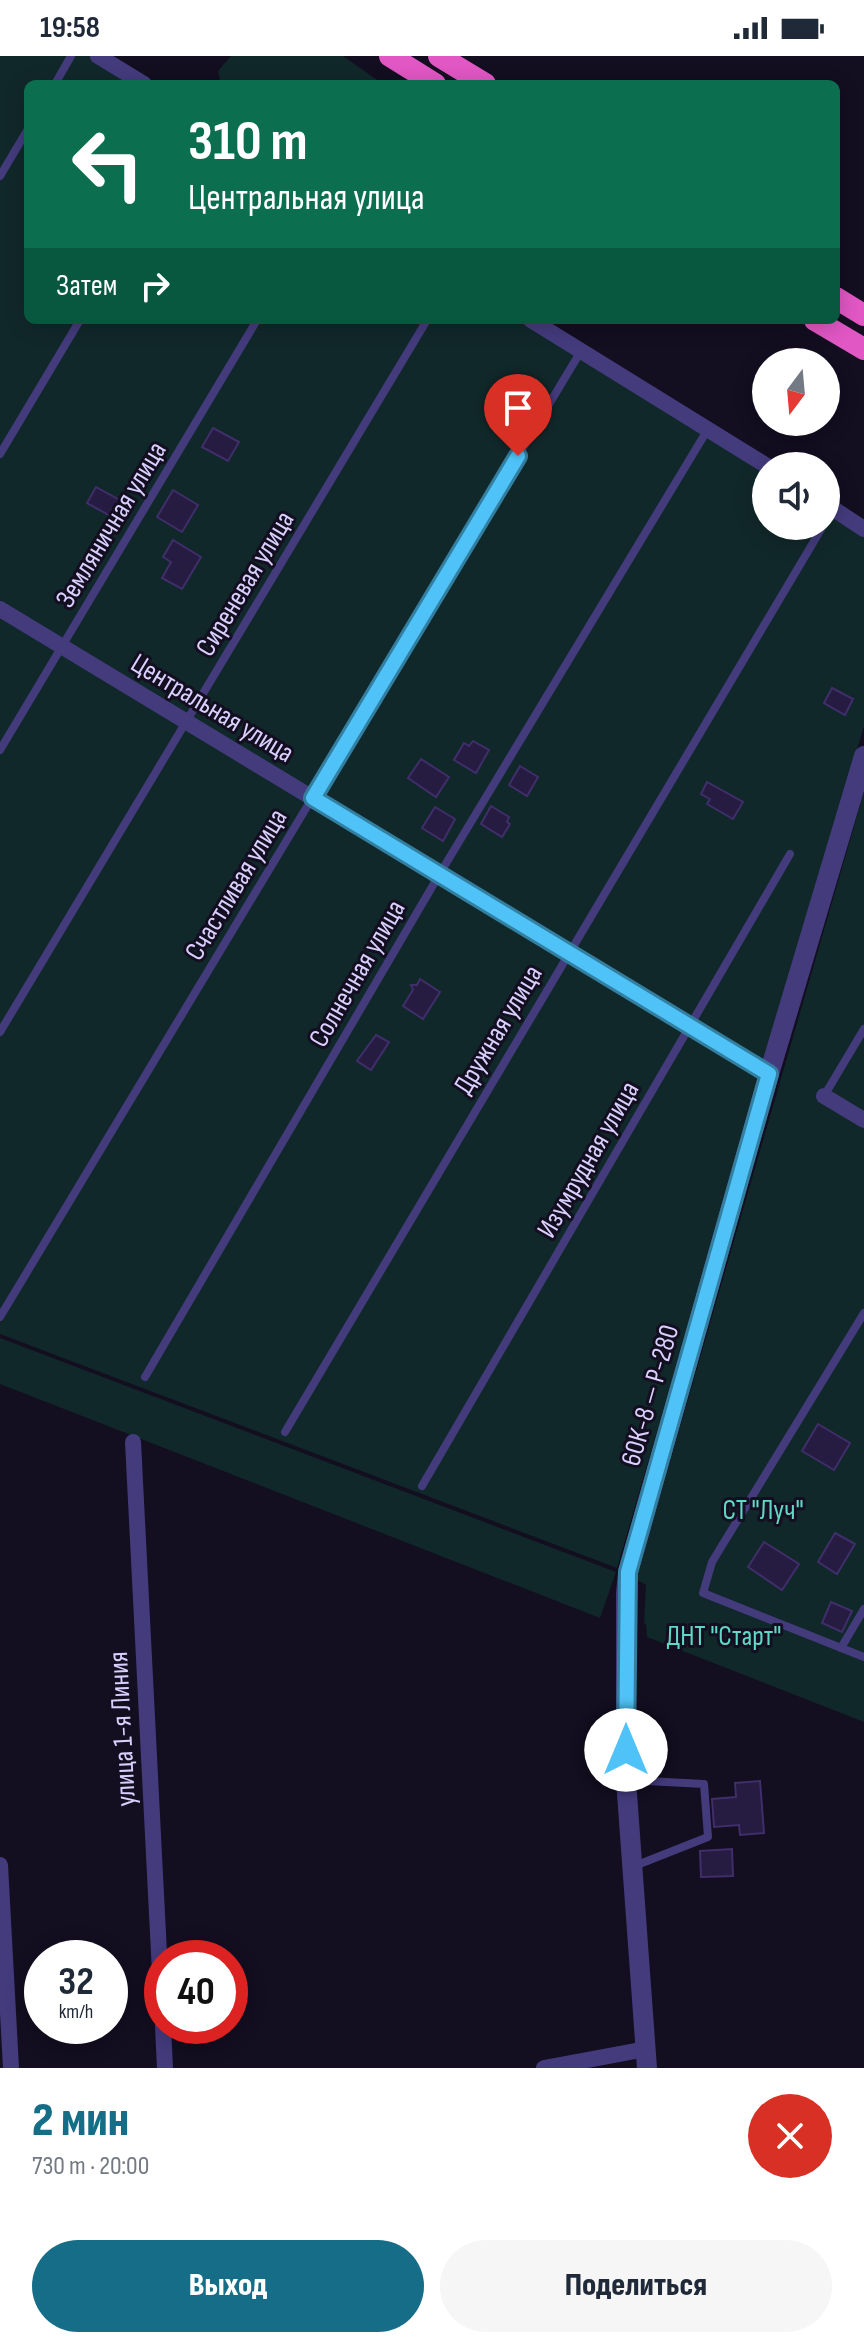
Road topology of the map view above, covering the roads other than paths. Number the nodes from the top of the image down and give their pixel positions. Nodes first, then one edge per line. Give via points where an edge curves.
1 (71, 56) edge
2 (98, 56) edge
3 (390, 56) edge
4 (439, 56) edge
5 (57, 80) edge
6 (137, 80) edge
7 (429, 80) edge
8 (478, 80) edge
9 (24, 136) edge
10 (0, 176) edge
11 (840, 300) edge
12 (864, 315) edge
13 (78, 324) edge
14 (255, 324) edge
15 (425, 324) edge
16 (537, 324) edge
17 (822, 324) edge
18 (864, 349) edge
19 (581, 351) junction
20 (709, 428) junction
21 (0, 454) edge
22 (752, 456) edge
23 (840, 520) edge
24 (864, 529) edge
25 (812, 540) edge
26 (0, 609) edge
27 (62, 646) junction
28 (186, 721) junction
29 (0, 750) edge
30 (864, 756) edge
31 (313, 798) junction
32 (790, 854) dead end
33 (439, 875) junction
34 (568, 953) junction
35 (690, 1026) junction
36 (864, 1029) edge
37 (0, 1032) edge
38 (769, 1074) junction
39 (824, 1096) joint
40 (864, 1120) edge
41 (864, 1313) edge
42 (0, 1317) edge
43 (145, 1377) dead end
44 (285, 1432) dead end
45 (133, 1442) dead end
46 (422, 1486) dead end
47 (864, 1609) edge
48 (841, 1648) junction
49 (864, 1657) edge
50 (626, 1780) junction
51 (0, 1865) edge
52 (632, 1868) junction
53 (158, 1940) edge
54 (164, 2044) edge
55 (646, 2058) edge
56 (11, 2068) edge
57 (165, 2068) edge
58 (544, 2068) edge

1 - 5 lane
2 - 6 street
3 - 7 highway
4 - 8 highway
9 - 10 lane
11 - 12 highway
13 - 21 lane
14 - 27 lane, Земляничная улица
15 - 28 lane, Сиреневая улица
16 - 19 street
17 - 18 highway
19 - 20 street
19 - 31 lane, Счастливая улица
20 - 22 street
20 - 33 lane, Солнечная улица
23 - 24 street
25 - 34 lane, Дружная улица
26 - 27 street, Центральная улица
27 - 28 street, Центральная улица
27 - 29 lane, Земляничная улица
28 - 31 street, Центральная улица
28 - 37 lane, Сиреневая улица
30 - 38 street, 60К-8 — Р-280
31 - 33 street, Центральная улица
31 - 42 lane, Счастливая улица
32 - 35 lane, Изумрудная улица
33 - 34 street, Центральная улица
33 - 43 lane, Солнечная улица
34 - 35 street, Центральная улица
34 - 44 lane, Дружная улица
35 - 38 street, Центральная улица
35 - 46 lane, Изумрудная улица
36 - 39 lane
38 - 50 street, 60К-8 — Р-280 via 628,1572
39 - 40 street
41 - 48 lane via 712,1562 703,1593
45 - 53 street, улица 1-я Линия
47 - 48 lane
48 - 49 lane
50 - 52 street, 60К-8 — Р-280
50 - 52 lane via 704,1784 708,1837
51 - 56 street
52 - 55 street, 60К-8 — Р-280
54 - 57 street
55 - 58 street

